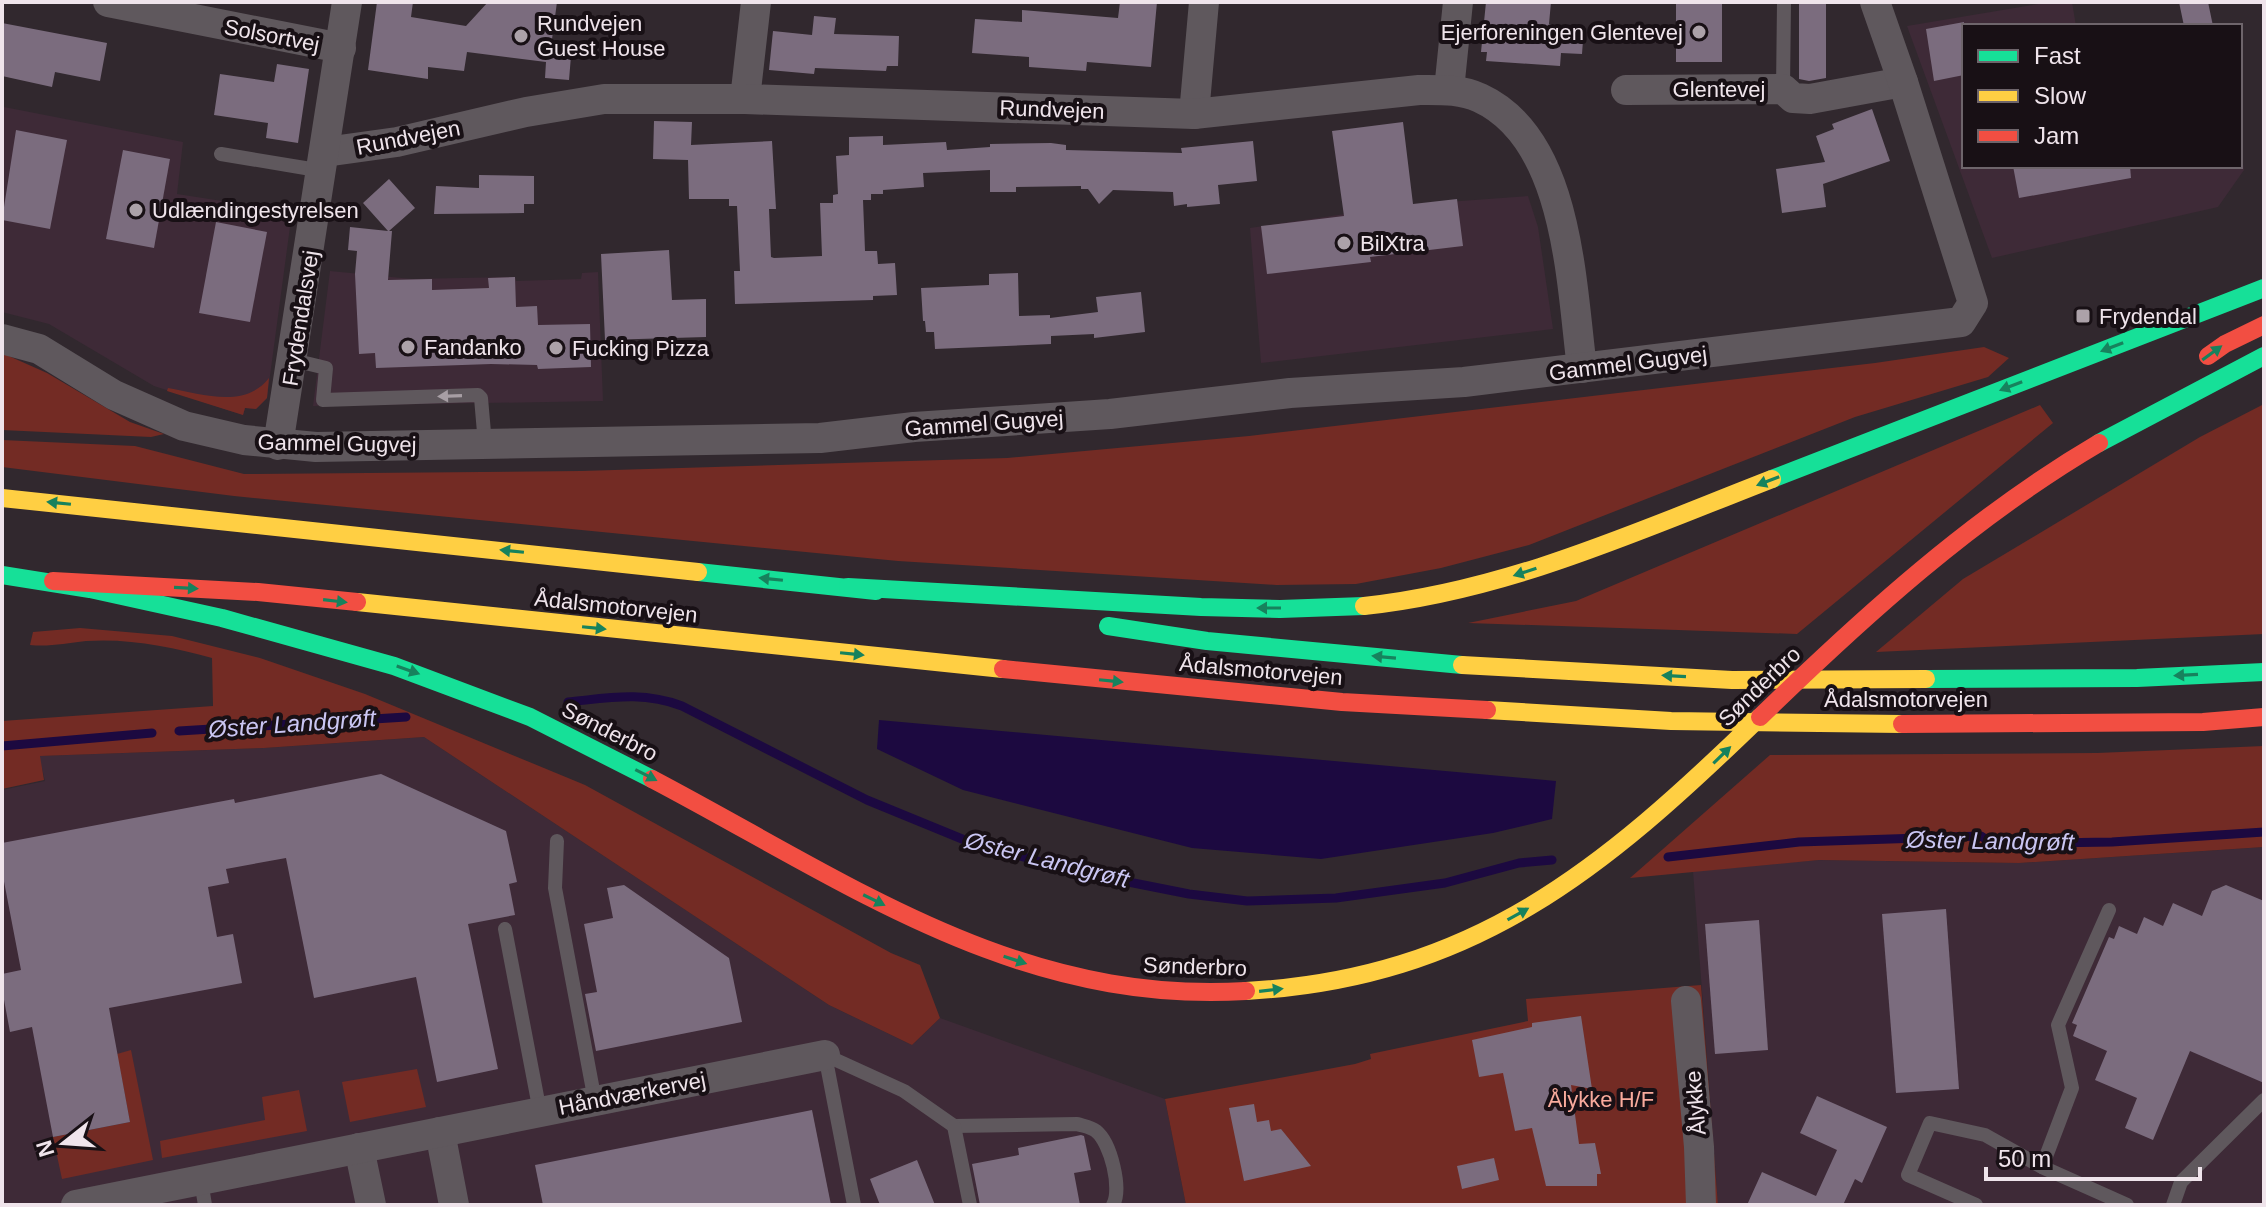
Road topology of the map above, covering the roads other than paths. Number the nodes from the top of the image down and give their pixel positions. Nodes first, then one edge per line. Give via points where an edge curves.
1 (108, 2) edge
2 (347, 2) edge
3 (756, 2) edge
4 (1204, 2) edge
5 (1458, 2) edge
6 (1784, 2) edge
7 (1875, 2) edge
8 (341, 48) junction
9 (1903, 82) junction
10 (1783, 89) junction
11 (1449, 90) junction
12 (1626, 90) dead end
13 (745, 99) junction
14 (1194, 114) junction
15 (221, 154) dead end
16 (324, 161) junction
17 (2264, 288) edge
18 (2264, 325) edge
19 (2, 339) edge
20 (2264, 356) edge
21 (293, 360) junction
22 (1582, 368) junction
23 (2187, 371) dead end
24 (2163, 390) dead end
25 (485, 444) junction
26 (278, 445) junction
27 (2, 498) edge
28 (2012, 501) junction
29 (49, 521) dead end
30 (239, 522) junction
31 (2, 575) edge
32 (53, 581) junction
33 (848, 587) junction
34 (1051, 618) dead end
35 (1082, 622) dead end
36 (2264, 672) edge
37 (2264, 717) edge
38 (557, 841) dead end
39 (2109, 910) dead end
40 (505, 929) dead end
41 (1686, 1001) dead end
42 (825, 1055) junction
43 (2264, 1100) edge
44 (595, 1101) junction
45 (540, 1112) junction
46 (954, 1126) junction
47 (440, 1132) junction
48 (359, 1148) junction
49 (2042, 1167) junction
50 (203, 1193) edge
51 (86, 1204) edge
52 (371, 1205) edge
53 (454, 1205) edge
54 (854, 1205) edge
55 (970, 1205) edge
56 (1113, 1205) edge
57 (1701, 1205) edge
58 (1976, 1205) edge
59 (2127, 1205) edge
60 (2173, 1205) edge

1 - 8 street, Solsortvej
2 - 8 street, Frydendalsvej
3 - 13 street
4 - 14 street
5 - 11 street
6 - 10 lane
7 - 9 street
8 - 16 street, Frydendalsvej
9 - 10 street, Glentevej via 1810,99 1793,98
9 - 22 street, Gammel Gugvej via 1973,303 1961,322
10 - 12 street, Glentevej
11 - 14 street, Rundvejen
11 - 22 street, Rundvejen via 1501,110 1540,158 1566,243
13 - 14 street, Rundvejen
13 - 16 street, Rundvejen via 604,99 526,112
15 - 16 lane
16 - 21 street, Frydendalsvej
17 -> 33 main road via 1566,559 1438,596 1315,608 1211,608
23 -> 18 main road
19 - 26 street, Gammel Gugvej via 39,349 114,395 172,422
20 - 28 main road, Sønderbro via 2079,455
25 -> 21 lane via 478,395 323,400 326,368
21 - 26 street, Frydendalsvej
22 - 25 street, Gammel Gugvej via 820,438
24 - 28 main road
25 - 26 street, Gammel Gugvej
30 -> 27 main road
32 -> 28 main road, Sønderbro via 327,643 522,713 681,793 845,885 942,933 1015,961 1135,988 1262,992 1336,982 1409,961 1481,935 1563,888 1676,799 1857,626
29 - 30 main road
33 -> 30 main road
31 - 32 main road, Sønderbro
32 -> 37 main road, Ådalsmotorvejen via 258,592 1342,702 1671,721 2203,722
33 - 34 main road
36 -> 35 main road, Ådalsmotorvejen via 2137,678 1732,680 1462,665 1207,641
38 - 44 lane via 555,888
39 - 49 lane via 2058,1025 2072,1088
40 - 45 lane
41 - 57 street, Ålykke
42 - 44 street, Håndværkervej
42 - 46 lane via 904,1091
42 - 54 lane
43 - 60 lane via 2181,1182
44 - 45 street, Håndværkervej
45 - 47 street, Håndværkervej
46 - 55 lane
46 - 56 lane via 1077,1124 1095,1130 1108,1147 1118,1196
47 - 48 street, Håndværkervej
47 - 53 street
48 - 50 street, Håndværkervej
48 - 52 street
49 - 58 lane via 1985,1135 1930,1123 1908,1175
49 - 59 lane
50 - 51 street, Håndværkervej

